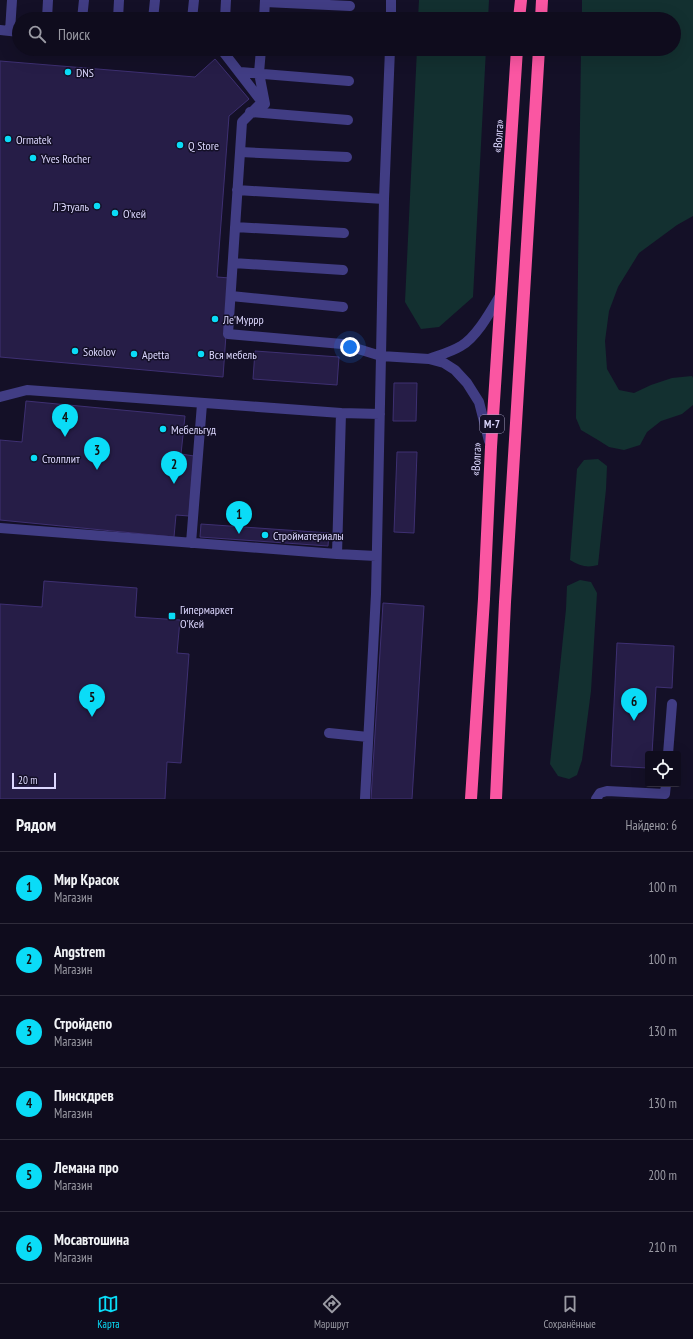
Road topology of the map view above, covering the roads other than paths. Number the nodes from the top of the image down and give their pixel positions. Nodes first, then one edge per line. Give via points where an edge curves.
1 (12, 0) edge
2 (48, 0) edge
3 (84, 0) edge
4 (119, 0) edge
5 (155, 0) edge
6 (194, 0) edge
7 (226, 0) edge
8 (391, 0) edge
9 (521, 0) edge
10 (542, 0) edge
11 (265, 1) edge
12 (350, 6) dead end
13 (47, 12) edge
14 (83, 12) edge
15 (118, 12) edge
16 (154, 12) edge
17 (193, 12) edge
18 (225, 12) edge
19 (264, 12) edge
20 (391, 12) edge
21 (520, 12) edge
22 (541, 12) edge
23 (10, 31) edge
24 (227, 56) edge
25 (260, 56) edge
26 (390, 56) edge
27 (518, 56) edge
28 (539, 56) edge
29 (240, 72) junction
30 (259, 73) junction
31 (349, 81) dead end
32 (250, 112) junction
33 (267, 114) junction
34 (348, 120) dead end
35 (240, 152) junction
36 (347, 156) dead end
37 (237, 190) junction
38 (384, 199) junction
39 (235, 227) junction
40 (344, 233) dead end
41 (233, 263) junction
42 (343, 270) dead end
43 (501, 294) junction
44 (231, 296) junction
45 (343, 308) dead end
46 (381, 356) junction
47 (429, 359) junction
48 (0, 397) edge
49 (202, 404) junction
50 (341, 413) junction
51 (380, 414) junction
52 (491, 447) junction
53 (0, 528) edge
54 (191, 543) junction
55 (337, 554) junction
56 (376, 556) junction
57 (672, 704) dead end
58 (329, 733) dead end
59 (368, 737) junction
60 (668, 751) edge
61 (666, 787) edge
62 (365, 799) edge
63 (471, 799) edge
64 (496, 799) edge
65 (596, 799) edge

1 - 23 street
2 - 13 street
3 - 14 street
4 - 15 street
5 - 16 street
6 - 17 street
7 - 18 street
8 - 20 street
9 - 21 highway
10 - 22 highway
11 - 12 street
11 - 19 street
24 - 29 street
25 - 30 street
26 - 38 street
27 - 43 highway, «Волга» / М-7
28 - 64 highway, М-7 via 505,602
29 - 30 street
29 - 32 street via 262,102
30 - 31 street
30 - 33 street
32 - 33 street
32 - 35 street via 242,122
33 - 34 street
35 - 36 street
35 - 37 street
37 - 38 street
37 - 39 street
38 - 46 street
39 - 40 street
39 - 41 street
41 - 42 street
41 - 44 street
43 - 47 street via 478,330 463,345
43 - 52 highway, «Волга» / М-7
44 - 45 street
44 - 46 street via 228,334 342,344
46 - 47 street
46 - 51 street
47 - 52 street via 444,363 467,383 479,402
48 - 49 street via 27,390
49 - 50 street
49 - 54 street
50 - 51 street
50 - 55 street
51 - 56 street
52 - 63 highway, «Волга» / М-7
53 - 54 street
54 - 55 street
55 - 56 street
56 - 59 street
57 - 60 street
58 - 59 street
59 - 62 street
61 - 65 street via 665,794 607,791 600,793

